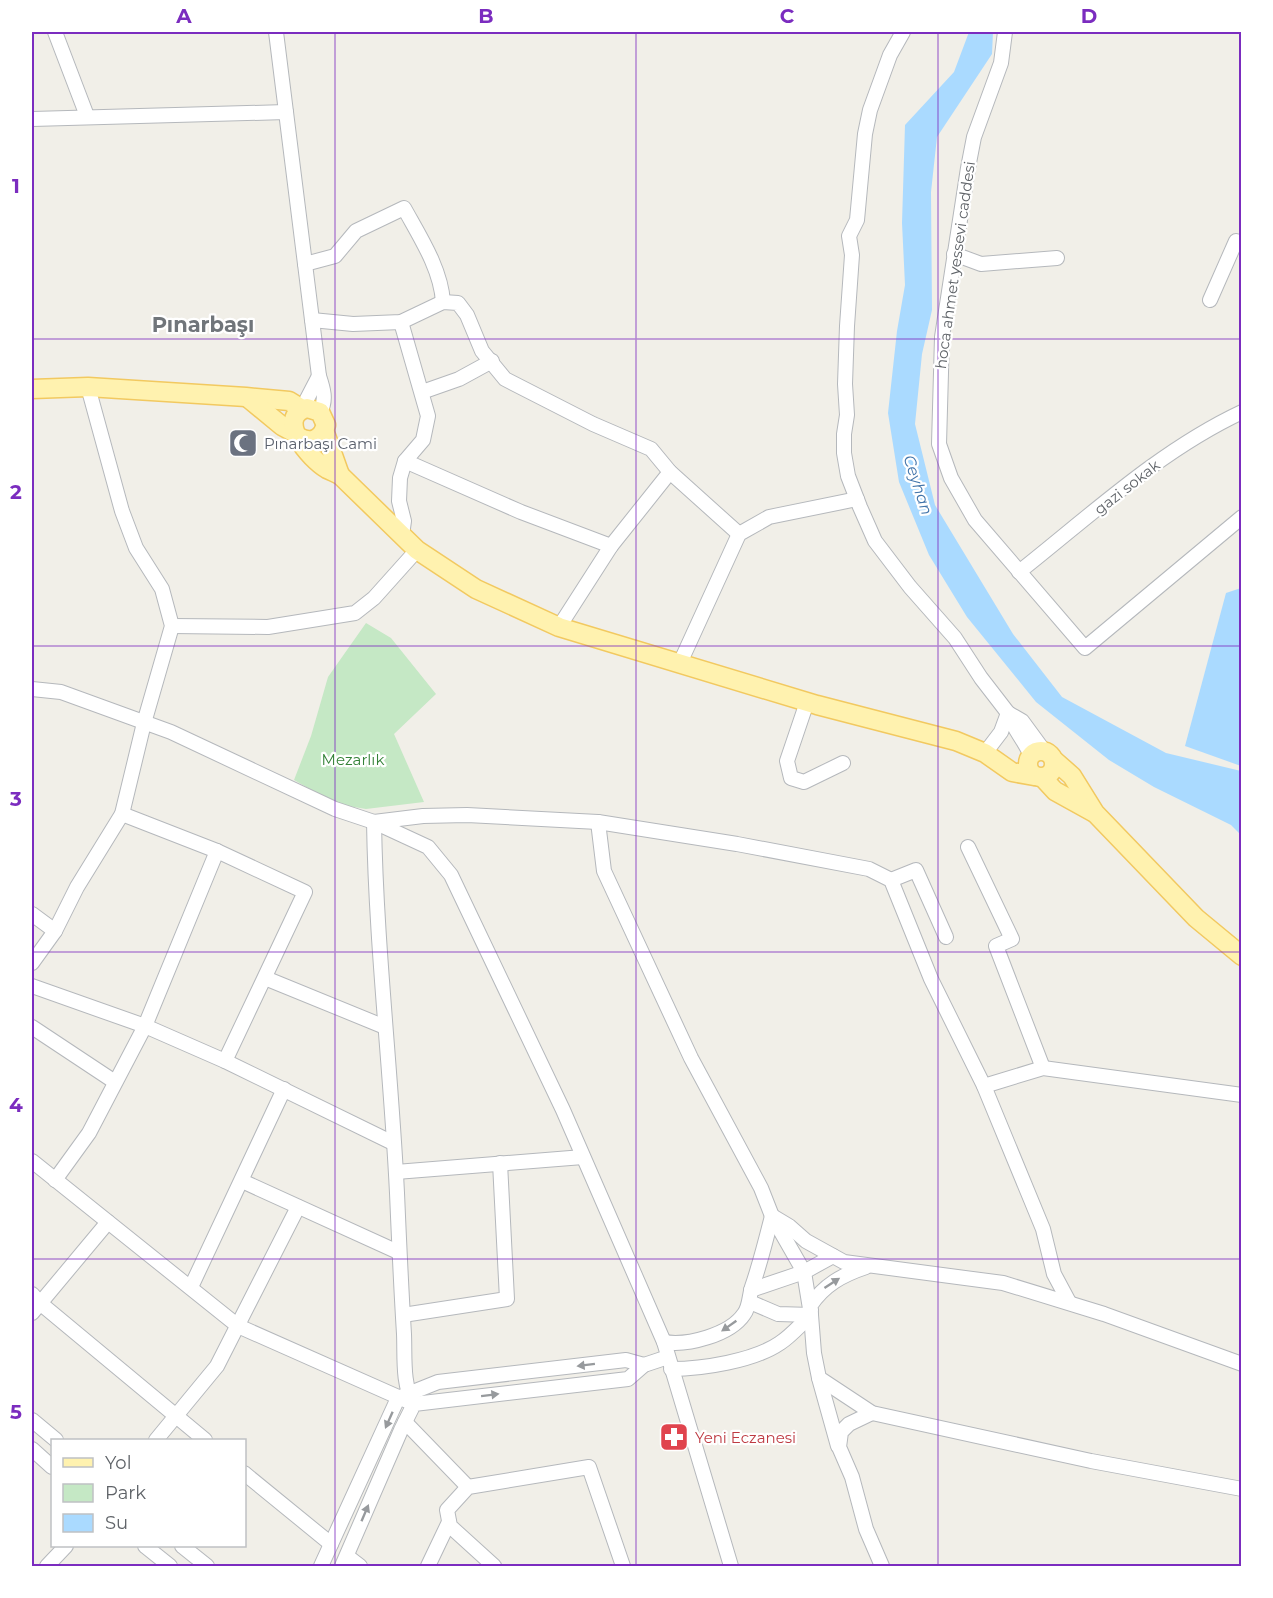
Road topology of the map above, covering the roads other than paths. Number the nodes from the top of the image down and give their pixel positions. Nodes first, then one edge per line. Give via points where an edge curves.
1 (55, 32) edge
2 (276, 32) edge
3 (903, 32) edge
4 (1005, 32) edge
5 (286, 111) junction
6 (87, 116) junction
7 (32, 119) edge
8 (1240, 242) edge
9 (954, 254) junction
10 (1057, 258) dead end
11 (305, 264) junction
12 (1210, 300) dead end
13 (443, 303) junction
14 (312, 320) junction
15 (401, 322) junction
16 (492, 361) junction
17 (88, 387) junction
18 (32, 389) edge
19 (422, 392) junction
20 (246, 397) junction
21 (310, 409) junction
22 (1242, 412) edge
23 (324, 430) junction
24 (297, 435) junction
25 (405, 461) junction
26 (670, 472) junction
27 (340, 475) junction
28 (857, 499) junction
29 (1241, 517) edge
30 (739, 534) junction
31 (402, 535) junction
32 (611, 546) junction
33 (417, 550) junction
34 (1019, 572) junction
35 (172, 626) junction
36 (559, 627) junction
37 (680, 663) junction
38 (32, 689) edge
39 (807, 702) junction
40 (1008, 713) junction
41 (144, 723) junction
42 (985, 753) junction
43 (843, 763) dead end
44 (1039, 764) junction
45 (122, 814) junction
46 (374, 822) junction
47 (598, 822) junction
48 (968, 847) dead end
49 (217, 851) junction
50 (891, 880) junction
51 (32, 914) edge
52 (56, 931) junction
53 (946, 937) dead end
54 (1242, 956) edge
55 (32, 963) edge
56 (265, 978) junction
57 (32, 986) edge
58 (145, 1026) junction
59 (32, 1027) edge
60 (385, 1027) junction
61 (225, 1061) junction
62 (1043, 1068) junction
63 (115, 1082) junction
64 (984, 1086) junction
65 (284, 1089) junction
66 (1242, 1095) edge
67 (393, 1143) junction
68 (583, 1157) junction
69 (32, 1161) edge
70 (500, 1163) junction
71 (396, 1172) junction
72 (55, 1180) junction
73 (242, 1181) junction
74 (298, 1207) junction
75 (772, 1216) junction
76 (108, 1222) junction
77 (398, 1252) junction
78 (833, 1256) junction
79 (869, 1266) junction
80 (804, 1272) junction
81 (191, 1287) junction
82 (750, 1296) junction
83 (1069, 1302) junction
84 (34, 1303) edge
85 (403, 1315) junction
86 (812, 1315) junction
87 (238, 1326) junction
88 (664, 1342) junction
89 (670, 1363) junction
90 (1242, 1364) edge
91 (819, 1378) junction
92 (407, 1399) junction
93 (872, 1413) junction
94 (176, 1416) junction
95 (32, 1420) edge
96 (405, 1422) junction
97 (55, 1439) edge
98 (157, 1439) edge
99 (204, 1439) edge
100 (838, 1448) junction
101 (32, 1449) edge
102 (51, 1466) edge
103 (246, 1475) edge
104 (468, 1487) junction
105 (1242, 1489) edge
106 (449, 1522) junction
107 (331, 1544) junction
108 (64, 1547) edge
109 (147, 1547) edge
110 (184, 1547) edge
111 (344, 1561) edge
112 (47, 1566) edge
113 (170, 1566) edge
114 (207, 1566) edge
115 (321, 1566) edge
116 (360, 1566) edge
117 (428, 1566) edge
118 (494, 1566) edge
119 (623, 1566) edge
120 (731, 1566) edge
121 (882, 1566) edge

1 - 6 street
2 - 5 street
3 - 28 street via 890,55 870,110 857,220 849,236 852,255 846,326 844,453
4 - 9 street, hoca ahmet yessevi caddesi via 1001,63 974,137
5 - 6 street
5 - 11 street
6 - 7 street
8 - 12 street
9 - 10 street via 981,264
9 - 34 street, hoca ahmet yessevi caddesi via 942,337 939,444 951,478 975,519
11 - 13 street via 335,256 356,231 404,208 442,286
11 - 14 street
13 - 15 street
13 - 16 street via 458,303 482,351
14 - 15 street via 353,324
14 - 21 street via 324,391 323,407
15 - 19 street
16 - 19 street via 459,380
16 - 26 street via 505,379 651,449
17 - 18 main road
17 - 20 main road
17 - 35 street via 126,520 136,548 162,589
19 - 25 street via 428,416 423,440
20 - 21 main road via 289,401
20 - 24 main road
21 - 23 main road via 325,420
21 - 24 main road via 294,417
22 - 34 street, gazi sokak via 1214,425 1150,467
23 - 24 main road via 313,440
23 - 27 main road
24 - 27 main road via 315,459
25 - 31 street via 399,501 404,521
25 - 32 street
26 - 30 street
26 - 32 street
27 - 31 main road
28 - 30 street via 769,517
28 - 40 street via 875,541 955,638
29 - 34 street, hoca ahmet yessevi caddesi via 1085,648
30 - 37 street
31 - 33 main road
32 - 36 street
33 - 35 street via 374,598 355,613 268,627
33 - 36 main road via 476,590
35 - 41 street
36 - 37 main road
37 - 39 main road
38 - 41 street via 60,692
39 - 42 main road via 956,741
39 - 43 street via 787,761 791,778 804,782
40 - 42 street via 1001,732
40 - 44 street via 1022,722
41 - 45 street
41 - 46 street via 335,809
42 - 44 main road
44 - 54 main road via 1055,791 1095,813 1196,918
45 - 49 street
45 - 52 street via 77,887
46 - 47 street via 467,815
46 - 60 street
46 - 68 street via 428,847 451,874
47 - 50 street via 869,869
47 - 75 street via 603,871 691,1058
48 - 62 street via 1012,939 996,946
49 - 56 street via 304,892
49 - 58 street
50 - 53 street via 916,870
50 - 64 street via 932,979
51 - 52 street
52 - 55 street
56 - 60 street
56 - 61 street
57 - 58 street
58 - 61 street
58 - 63 street
59 - 63 street
60 - 67 street
61 - 65 street
62 - 64 street
62 - 66 street
63 - 72 street via 89,1133
64 - 83 street via 1043,1229 1054,1274
65 - 67 street
65 - 73 street
67 - 71 street
68 - 70 street
68 - 88 street
69 - 72 street
70 - 71 street
70 - 85 street via 507,1299
71 - 77 street
72 - 76 street
73 - 74 street
73 - 81 street
74 - 77 street
74 - 87 street
75 - 78 street
75 - 80 street
75 - 82 street
76 - 81 street
76 - 84 street
77 - 85 street
78 - 79 street
78 - 80 street
79 - 83 street via 1002,1283
86 -> 79 street via 810,1306 829,1284
80 - 82 street
80 - 86 street
81 - 87 street
82 - 86 street via 778,1314
82 -> 88 street via 744,1315 718,1333 676,1344
83 - 90 street
84 - 94 street
85 - 92 street
86 - 89 street via 780,1344 735,1361 694,1369
86 - 91 street
87 - 92 street
87 - 94 street via 217,1366
88 - 89 street
89 - 92 street via 644,1365 627,1360 438,1382
89 - 120 street
91 - 93 street
91 - 100 street
92 - 96 street
92 -> 107 street
93 - 100 street via 841,1432
93 - 105 street
94 - 98 street
94 - 99 street
95 - 97 street
96 - 104 street
111 -> 96 street
100 - 121 street
101 - 102 street
103 - 107 street
104 - 106 street via 447,1510
104 - 119 street via 589,1467
106 - 117 street
106 - 118 street
107 - 115 street
108 - 112 street
109 - 113 street
110 - 114 street
111 - 116 street

